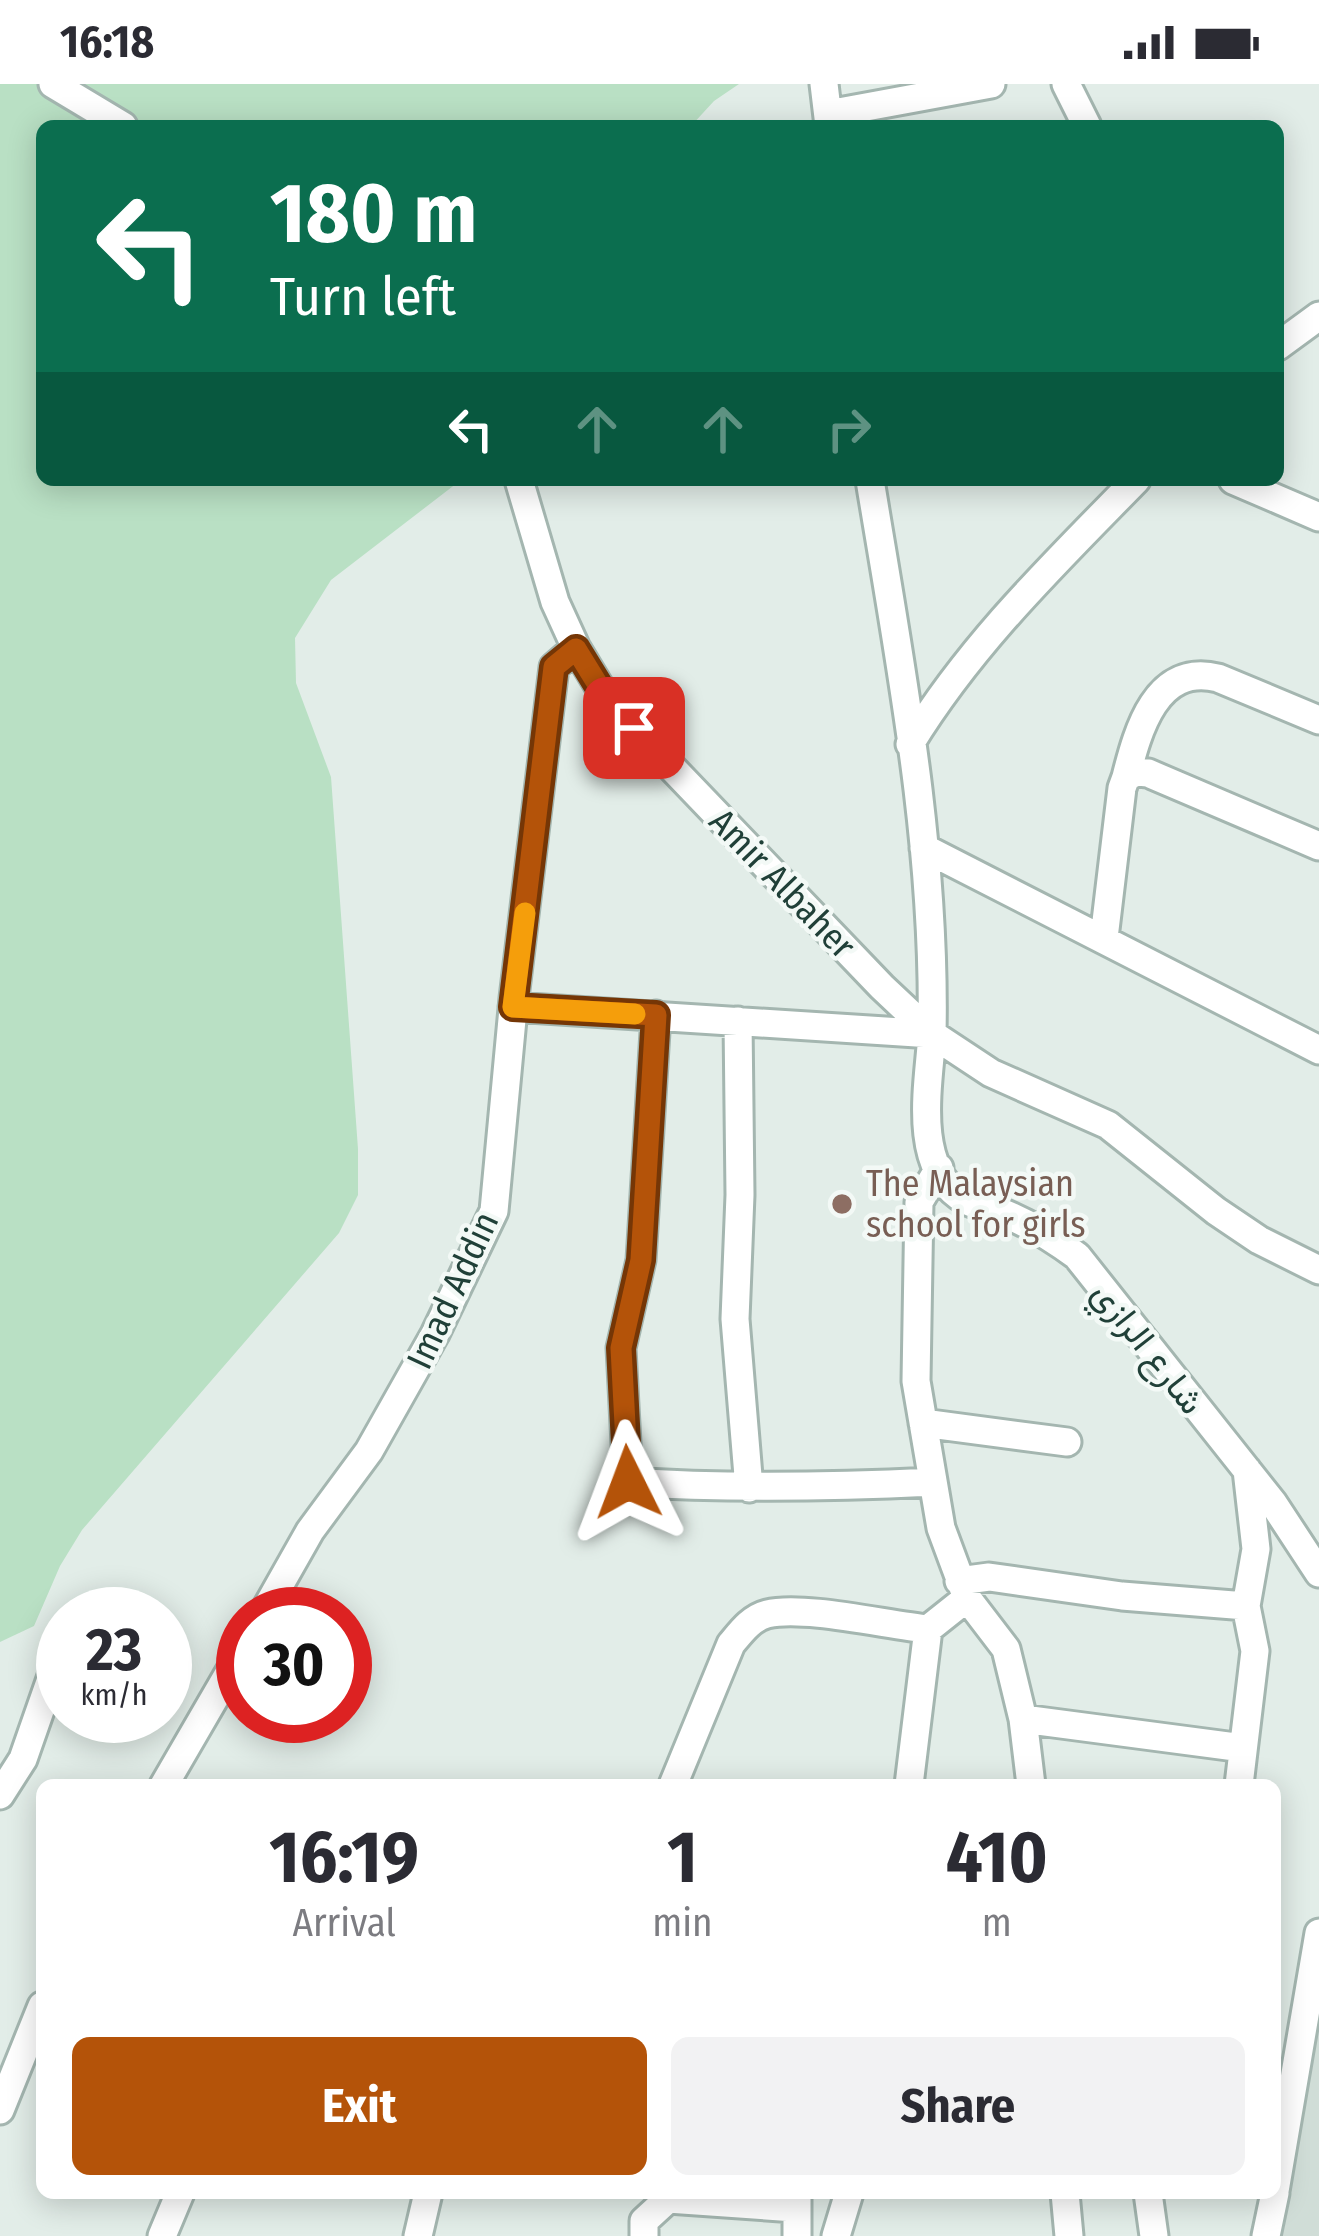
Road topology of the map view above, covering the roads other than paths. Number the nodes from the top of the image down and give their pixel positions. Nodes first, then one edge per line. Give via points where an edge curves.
1 (52, 84) edge
2 (824, 84) edge
3 (991, 84) edge
4 (1071, 87) edge
5 (113, 120) edge
6 (828, 120) edge
7 (1085, 120) edge
8 (1319, 316) edge
9 (1284, 334) edge
10 (521, 486) edge
11 (871, 486) edge
12 (1130, 486) edge
13 (1247, 486) edge
14 (1319, 517) edge
15 (576, 649) junction
16 (1319, 720) edge
17 (910, 744) junction
18 (1126, 777) junction
19 (1319, 846) edge
20 (924, 848) junction
21 (1104, 938) junction
22 (513, 1007) junction
23 (656, 1015) junction
24 (738, 1021) junction
25 (932, 1034) junction
26 (1319, 1050) edge
27 (939, 1168) junction
28 (1319, 1270) edge
29 (923, 1423) junction
30 (1067, 1442) dead end
31 (1247, 1471) junction
32 (933, 1482) junction
33 (749, 1488) junction
34 (1319, 1573) edge
35 (278, 1587) edge
36 (963, 1590) junction
37 (1246, 1606) junction
38 (928, 1629) junction
39 (216, 1695) edge
40 (36, 1704) edge
41 (1023, 1719) junction
42 (1243, 1748) junction
43 (12, 1754) edge
44 (167, 1779) edge
45 (675, 1779) edge
46 (910, 1779) edge
47 (1030, 1779) edge
48 (1239, 1779) edge
49 (0, 1795) edge
50 (1319, 1933) edge
51 (36, 2021) edge
52 (0, 2110) edge
53 (1281, 2157) edge
54 (177, 2199) edge
55 (427, 2199) edge
56 (666, 2199) edge
57 (693, 2199) edge
58 (847, 2199) edge
59 (1066, 2199) edge
60 (1149, 2199) edge
61 (1274, 2199) edge
62 (796, 2212) edge
63 (162, 2236) edge
64 (418, 2236) edge
65 (644, 2236) edge
66 (836, 2236) edge
67 (1069, 2236) edge
68 (1154, 2236) edge
69 (1266, 2236) edge

1 - 5 street
2 - 6 street
3 - 6 street
4 - 7 street
8 - 9 street
10 - 15 street, Amir Albaher
11 - 17 street
12 - 17 street via 1025,593
13 - 14 street
15 - 22 street, Imad Addin via 554,667
15 - 25 street, Amir Albaher via 608,701
16 - 18 street via 1218,678 1172,680 1152,705
17 - 20 street
18 - 19 street via 1148,773
18 - 21 street
20 - 21 street
20 - 25 street
21 - 26 street
22 - 23 street
22 - 35 street, Imad Addin via 494,1211 369,1450
23 - 24 street
23 - 33 street via 641,1260 621,1348 628,1482
24 - 25 street
24 - 33 street via 736,1319
25 - 27 street via 927,1119
25 - 28 street, Amir Albaher via 992,1073 1108,1125 1216,1211
27 - 29 street via 918,1204 916,1381
27 - 31 street, شارع الرازي via 960,1197 1035,1228 1077,1256
29 - 30 street
29 - 32 street
31 - 34 street, شارع الرازي
31 - 37 street via 1256,1550
32 - 33 street
32 - 36 street
36 - 37 street via 989,1577
36 - 38 street
36 - 41 street via 1006,1649
37 - 42 street via 1255,1651
38 - 45 street via 764,1615 731,1645
38 - 46 street
39 - 44 street
40 - 43 street
41 - 42 street
41 - 47 street
42 - 48 street
43 - 49 street
50 - 53 street
51 - 52 street
54 - 63 street
55 - 64 street
56 - 65 street via 644,2221
57 - 62 street
58 - 66 street
59 - 67 street
60 - 68 street
61 - 69 street

